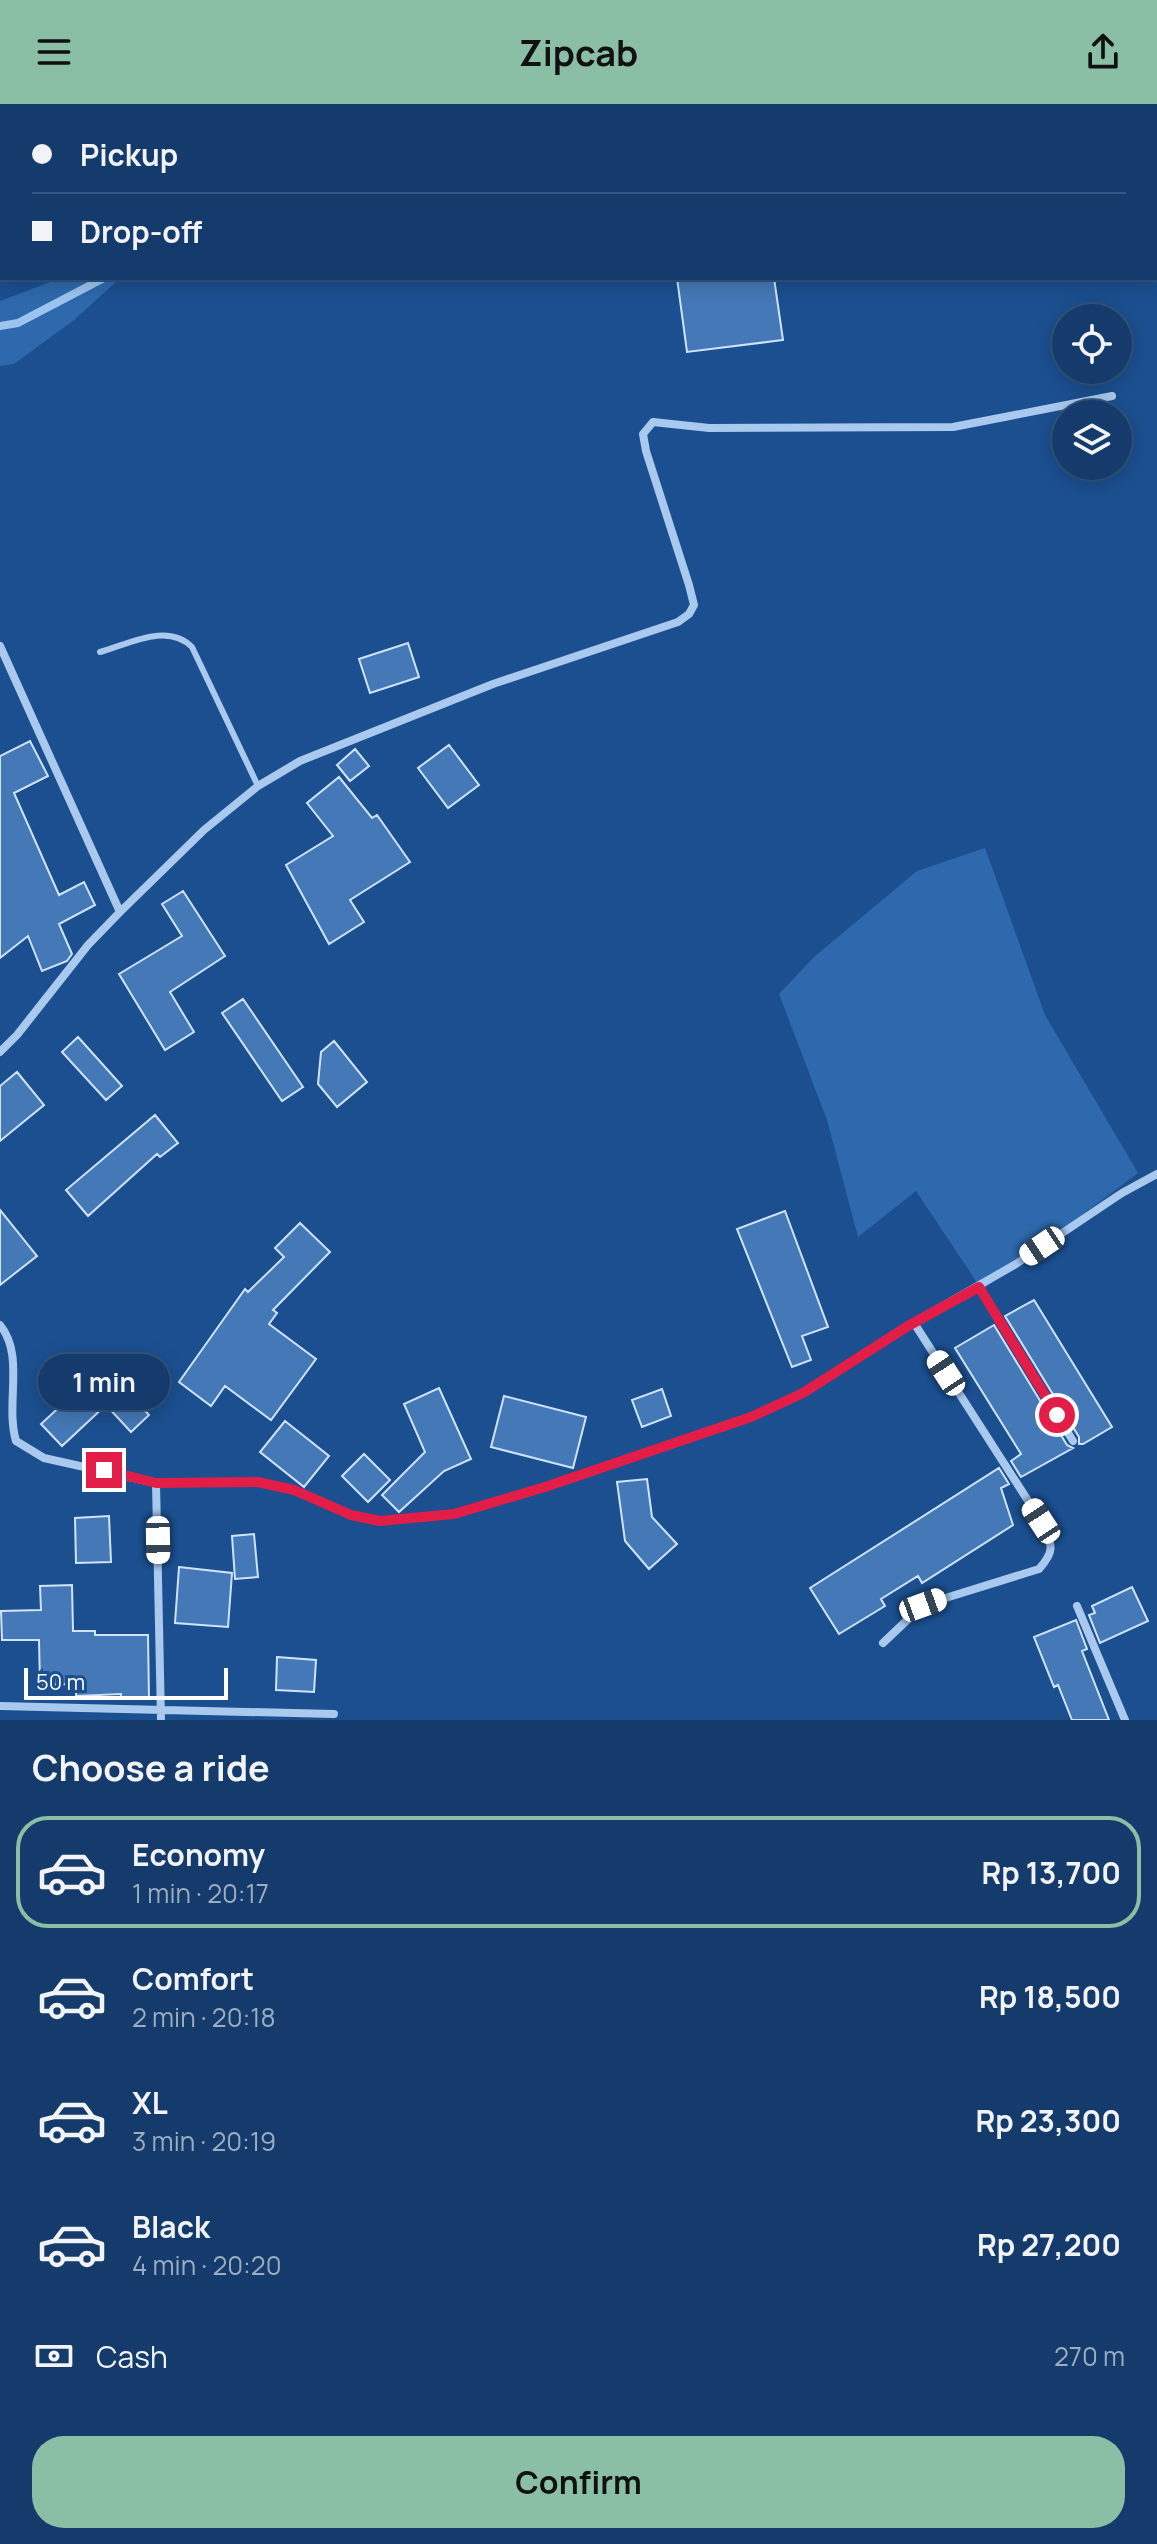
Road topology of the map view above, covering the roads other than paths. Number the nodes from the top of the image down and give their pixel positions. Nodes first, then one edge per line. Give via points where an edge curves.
1 (1112, 396) dead end
2 (0, 646) edge
3 (100, 652) dead end
4 (258, 786) junction
5 (120, 912) junction
6 (0, 1052) edge
7 (1157, 1174) edge
8 (979, 1287) junction
9 (914, 1323) junction
10 (0, 1325) edge
11 (1073, 1441) dead end
12 (156, 1483) junction
13 (1077, 1606) dead end
14 (883, 1643) dead end
15 (0, 1706) edge
16 (162, 1710) junction
17 (334, 1714) dead end
18 (161, 1720) edge
19 (1125, 1720) edge

1 - 4 street via 953,427 709,428 653,422 643,434 646,451 689,585 694,605 689,614 300,761
2 - 5 street
3 - 4 lane via 164,634 185,641
4 - 5 street
5 - 6 street
7 - 8 street
8 - 9 street
8 - 11 street
9 - 12 street via 803,1393 751,1417 454,1514 380,1521 258,1482
9 - 14 street via 1041,1521 1051,1544 1050,1557 1039,1569 923,1605
10 - 12 street via 12,1349 10,1413 16,1441 44,1458
12 - 16 street
13 - 19 street
15 - 16 street
16 - 17 street
16 - 18 street

